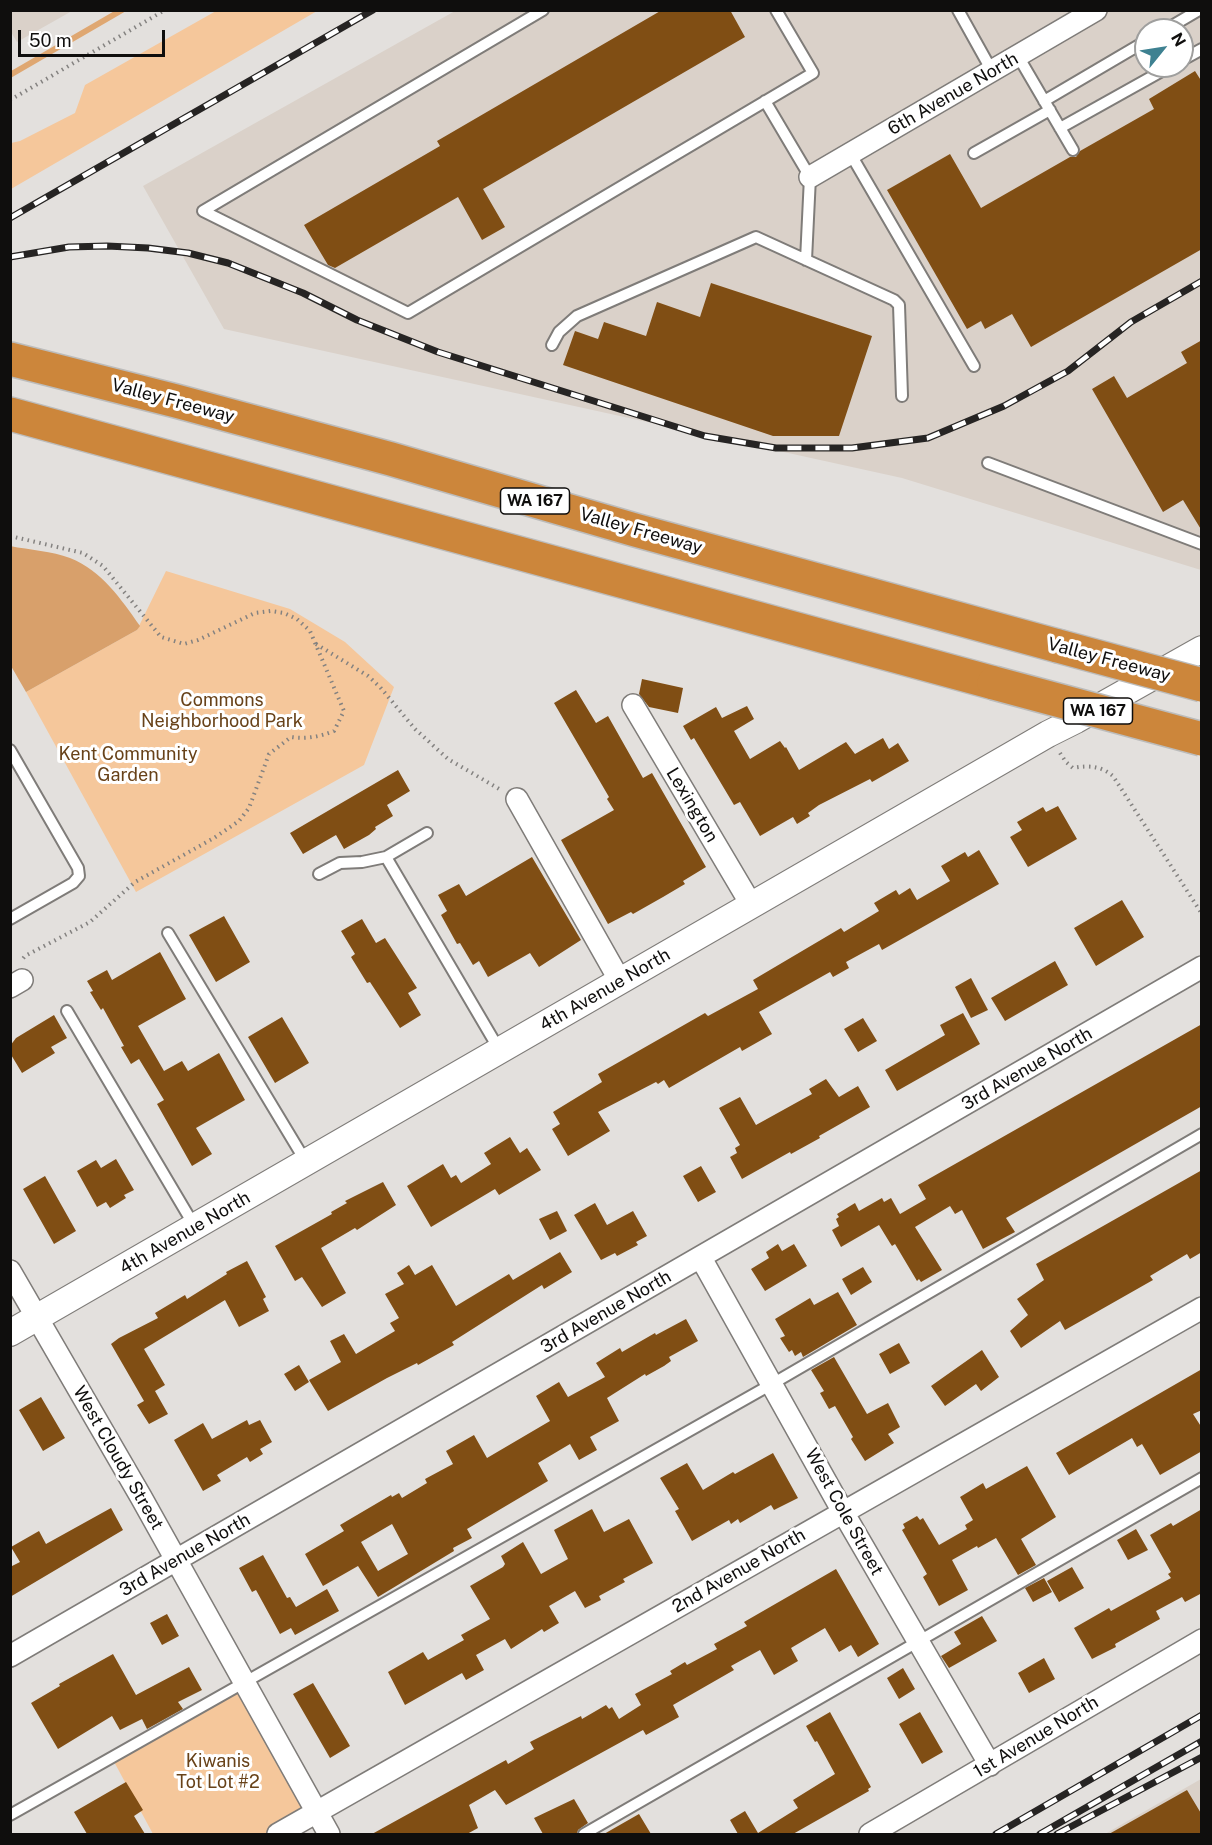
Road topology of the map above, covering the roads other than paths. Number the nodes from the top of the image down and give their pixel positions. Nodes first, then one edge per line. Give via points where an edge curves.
1 (543, 10) edge
2 (776, 10) edge
3 (957, 10) edge
4 (1096, 10) edge
5 (1199, 10) edge
6 (1186, 18) edge
7 (1134, 49) edge
8 (1018, 56) junction
9 (992, 71) junction
10 (1150, 78) edge
11 (765, 101) junction
12 (1047, 105) junction
13 (1060, 128) junction
14 (1073, 150) dead end
15 (850, 153) junction
16 (974, 153) dead end
17 (810, 177) junction
18 (806, 260) junction
19 (552, 345) dead end
20 (10, 359) edge
21 (974, 366) dead end
22 (902, 396) dead end
23 (10, 414) edge
24 (988, 463) dead end
25 (1202, 544) edge
26 (1202, 649) edge
27 (1202, 685) edge
28 (633, 705) dead end
29 (1202, 739) edge
30 (10, 750) edge
31 (517, 799) road end
32 (427, 833) dead end
33 (386, 857) junction
34 (319, 874) dead end
35 (752, 906) junction
36 (10, 919) edge
37 (168, 933) dead end
38 (1202, 967) edge
39 (620, 981) junction
40 (67, 1011) dead end
41 (500, 1051) junction
42 (1202, 1134) edge
43 (306, 1163) junction
44 (195, 1227) junction
45 (701, 1258) junction
46 (10, 1271) edge
47 (1202, 1308) edge
48 (38, 1318) junction
49 (10, 1333) edge
50 (772, 1384) junction
51 (1202, 1478) edge
52 (843, 1512) junction
53 (176, 1561) junction
54 (1202, 1640) edge
55 (918, 1642) junction
56 (10, 1656) edge
57 (243, 1684) junction
58 (990, 1765) junction
59 (317, 1812) junction
60 (10, 1815) edge
61 (278, 1834) edge
62 (329, 1834) edge
63 (584, 1834) edge
64 (870, 1834) edge

1 - 11 lane via 203,212 408,313
2 - 11 lane via 813,73
3 - 9 lane
4 - 8 street, 6th Avenue North
5 - 6 lane
7 - 12 lane
8 - 9 street, 6th Avenue North
8 - 12 lane
9 - 15 street, 6th Avenue North
10 - 13 lane
11 - 17 lane
12 - 13 lane
12 - 16 lane
13 - 14 lane
15 - 17 street, 6th Avenue North
15 - 21 lane
17 - 18 lane
18 - 19 lane via 756,237 577,316 559,332
18 - 22 lane via 899,305
20 - 27 highway, Valley Freeway / WA 167, bridge via 379,456
23 - 29 highway, WA 167, bridge
24 - 25 lane
26 - 35 street, 4th Avenue North
28 - 35 street, Lexington
30 - 36 lane via 79,876
31 - 39 street
32 - 33 lane
33 - 34 lane via 340,863
33 - 41 lane
35 - 39 street, 4th Avenue North
37 - 43 lane
38 - 45 street, 3rd Avenue North
39 - 41 street, 4th Avenue North
40 - 44 lane
41 - 43 street, 4th Avenue North
42 - 50 lane
43 - 44 street, 4th Avenue North
44 - 48 street, 4th Avenue North
45 - 50 street, West Cole Street
45 - 53 street, 3rd Avenue North
46 - 48 street, West Cloudy Street
47 - 52 street, 2nd Avenue North
48 - 49 street, 4th Avenue North
48 - 53 street, West Cloudy Street
50 - 52 street, West Cole Street
50 - 57 lane
51 - 55 lane
52 - 55 street, West Cole Street
52 - 59 street, 2nd Avenue North
53 - 56 street, 3rd Avenue North
53 - 57 street, West Cloudy Street
54 - 58 street, 1st Avenue North
55 - 58 street, West Cole Street
55 - 63 lane
57 - 59 street, West Cloudy Street
57 - 60 lane
58 - 64 street, 1st Avenue North
59 - 61 street, 2nd Avenue North
59 - 62 street, West Cloudy Street

